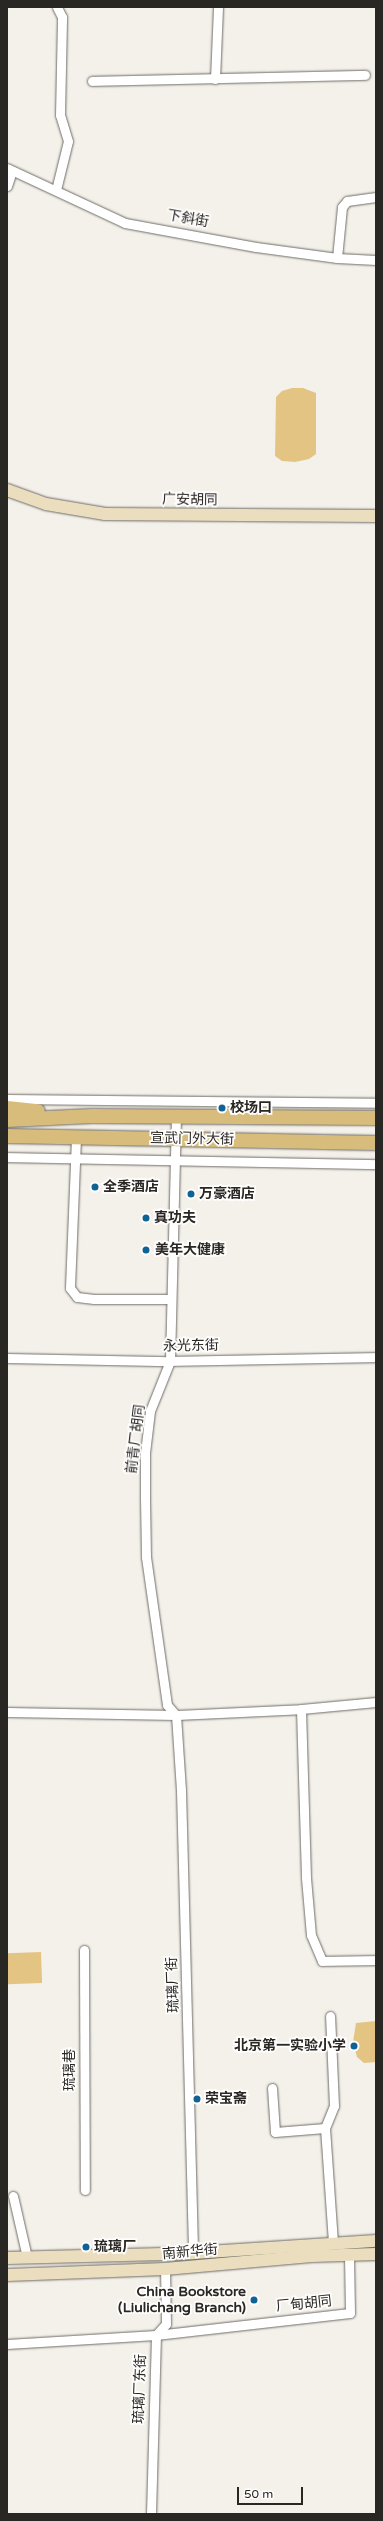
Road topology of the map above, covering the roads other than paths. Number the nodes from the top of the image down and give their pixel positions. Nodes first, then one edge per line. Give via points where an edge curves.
1 (57, 7) edge
2 (218, 7) edge
3 (365, 75) dead end
4 (215, 79) junction
5 (92, 81) dead end
6 (9, 170) edge
7 (7, 186) edge
8 (56, 190) junction
9 (376, 197) edge
10 (337, 258) junction
11 (376, 260) edge
12 (7, 490) edge
13 (376, 516) edge
14 (7, 1099) edge
15 (376, 1103) edge
16 (7, 1108) edge
17 (92, 1116) junction
18 (176, 1116) junction
19 (376, 1118) edge
20 (7, 1120) edge
21 (7, 1136) edge
22 (76, 1138) junction
23 (175, 1139) junction
24 (376, 1143) edge
25 (7, 1157) edge
26 (75, 1159) junction
27 (175, 1162) junction
28 (376, 1164) edge
29 (171, 1299) junction
30 (376, 1357) edge
31 (7, 1358) edge
32 (170, 1361) junction
33 (376, 1702) edge
34 (301, 1709) junction
35 (7, 1712) edge
36 (176, 1715) junction
37 (84, 1950) dead end
38 (376, 1960) edge
39 (330, 2016) dead end
40 (272, 2088) dead end
41 (325, 2128) junction
42 (85, 2190) dead end
43 (13, 2196) dead end
44 (376, 2241) edge
45 (332, 2242) junction
46 (193, 2253) junction
47 (348, 2254) junction
48 (376, 2254) edge
49 (7, 2258) edge
50 (28, 2258) junction
51 (165, 2269) junction
52 (7, 2275) edge
53 (156, 2335) junction
54 (7, 2344) edge
55 (151, 2514) edge

1 - 8 street via 62,17 60,115 68,141
2 - 4 street
3 - 4 street
4 - 5 street
6 - 7 street
6 - 8 street, 下斜街
8 - 10 street, 下斜街 via 125,223
9 - 10 street via 348,200 342,207
10 - 11 street, 下斜街
12 - 13 main road, 广安胡同 via 46,504 105,514
14 - 15 street
16 - 17 main road, 宣武门外大街
17 - 18 main road, 宣武门外大街
17 - 20 main road, 宣武门外大街
18 - 19 main road, 宣武门外大街
18 - 23 street, 前青厂胡同
21 - 22 main road, 宣武门外大街
22 - 23 main road, 宣武门外大街
22 - 26 street
23 - 24 main road, 宣武门外大街
23 - 27 street, 前青厂胡同
25 - 26 street
26 - 27 street
26 - 29 street via 70,1288 78,1297 94,1300
27 - 28 street
27 - 29 street, 前青厂胡同
29 - 32 street, 前青厂胡同
30 - 32 street, 永光东街
31 - 32 street, 永光东街
32 - 36 street, 前青厂胡同 via 150,1411 145,1453 146,1550 167,1705
33 - 34 street
34 - 36 street
34 - 38 street via 306,1878 311,1936 322,1961
35 - 36 street
36 - 46 street, 琉璃厂街 via 182,1805
37 - 42 street, 琉璃巷
39 - 41 street via 334,2106
40 - 41 street via 274,2132
41 - 45 street
43 - 50 street
44 - 45 main road, 南新华街
45 - 46 main road, 南新华街
46 - 50 main road, 南新华街
47 - 48 main road, 南新华街
47 - 51 main road, 南新华街
47 - 53 street, 厂甸胡同 via 350,2313
49 - 50 main road, 南新华街
51 - 52 main road, 南新华街
51 - 53 street, 琉璃厂东街 via 166,2324
53 - 54 street
53 - 55 street, 琉璃厂东街

